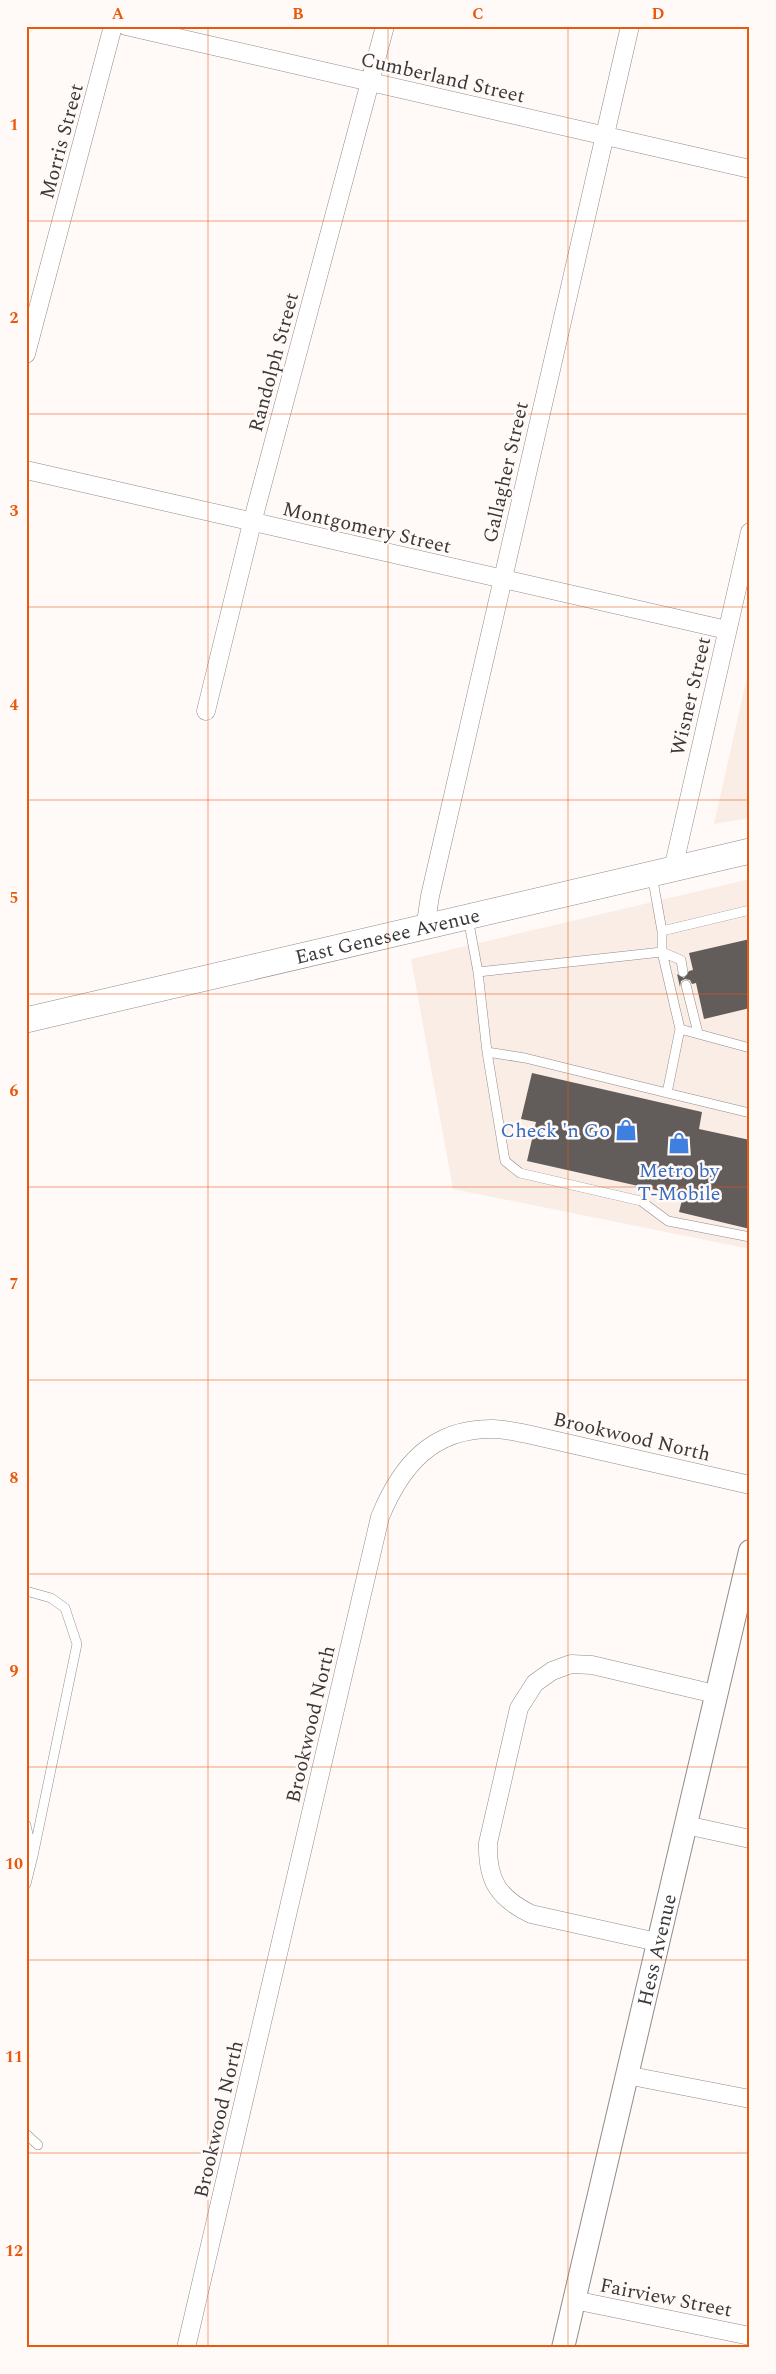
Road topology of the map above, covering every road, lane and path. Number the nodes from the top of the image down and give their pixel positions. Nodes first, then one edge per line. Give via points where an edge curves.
1 (114, 26) edge
2 (126, 26) edge
3 (385, 26) edge
4 (630, 26) edge
5 (370, 82) junction
6 (604, 136) junction
7 (750, 169) edge
8 (26, 354) edge
9 (26, 470) edge
10 (252, 523) junction
11 (750, 532) edge
12 (502, 579) junction
13 (727, 630) junction
14 (206, 710) dead end
15 (750, 851) edge
16 (663, 872) junction
17 (750, 910) edge
18 (468, 918) junction
19 (424, 929) junction
20 (662, 931) junction
21 (662, 952) junction
22 (478, 972) junction
23 (683, 972) dead end
24 (686, 986) dead end
25 (26, 1020) edge
26 (680, 1029) junction
27 (698, 1033) junction
28 (750, 1048) edge
29 (487, 1052) junction
30 (667, 1093) junction
31 (750, 1113) edge
32 (750, 1237) edge
33 (750, 1485) edge
34 (750, 1551) edge
35 (26, 1591) edge
36 (715, 1694) junction
37 (26, 1825) edge
38 (686, 1826) junction
39 (750, 1839) edge
40 (33, 1856) junction
41 (26, 1884) edge
42 (657, 1942) junction
43 (626, 2075) junction
44 (750, 2100) edge
45 (26, 2134) edge
46 (38, 2145) dead end
47 (574, 2300) junction
48 (750, 2336) edge
49 (186, 2348) edge
50 (563, 2348) edge

1 - 8 street, Morris Street
2 - 5 street, Cumberland Street
3 - 5 street, Randolph Street
4 - 6 street, Gallagher Street
5 - 6 street, Cumberland Street
5 - 10 street, Randolph Street
6 - 7 street, Cumberland Street
6 - 12 street, Gallagher Street
9 - 10 street, Montgomery Street
10 - 12 street, Montgomery Street
10 - 14 street, Randolph Street
11 - 13 street, Wisner Street
12 - 13 street, Montgomery Street
12 - 19 street, Gallagher Street
13 - 16 street, Wisner Street
15 - 16 main road, East Genesee Avenue
16 - 18 main road, East Genesee Avenue
16 - 20 lane
17 - 20 lane
18 - 19 main road, East Genesee Avenue
18 - 22 lane
19 - 25 main road, East Genesee Avenue
20 - 21 lane
21 - 22 lane
21 - 23 lane via 681,960
21 - 26 lane
22 - 29 lane
24 - 27 lane
26 - 27 lane
26 - 30 lane
27 - 28 lane
29 - 30 lane
29 - 32 lane via 505,1161 520,1173 641,1201 668,1221
30 - 31 lane
33 - 49 street, Brookwood North via 494,1429 465,1432 435,1443 412,1462 392,1488 380,1518
34 - 36 street, Hess Avenue
35 - 40 lane via 51,1598 65,1608 77,1644
36 - 38 street, Hess Avenue
36 - 42 street via 592,1665 571,1664 552,1671 535,1683 519,1708 488,1843 492,1877 501,1894 531,1914
37 - 40 lane
38 - 39 street
38 - 42 street, Hess Avenue
40 - 41 lane
42 - 43 street, Hess Avenue
43 - 44 street
43 - 47 street, Hess Avenue
45 - 46 lane
47 - 48 street, Fairview Street
47 - 50 street, Hess Avenue

